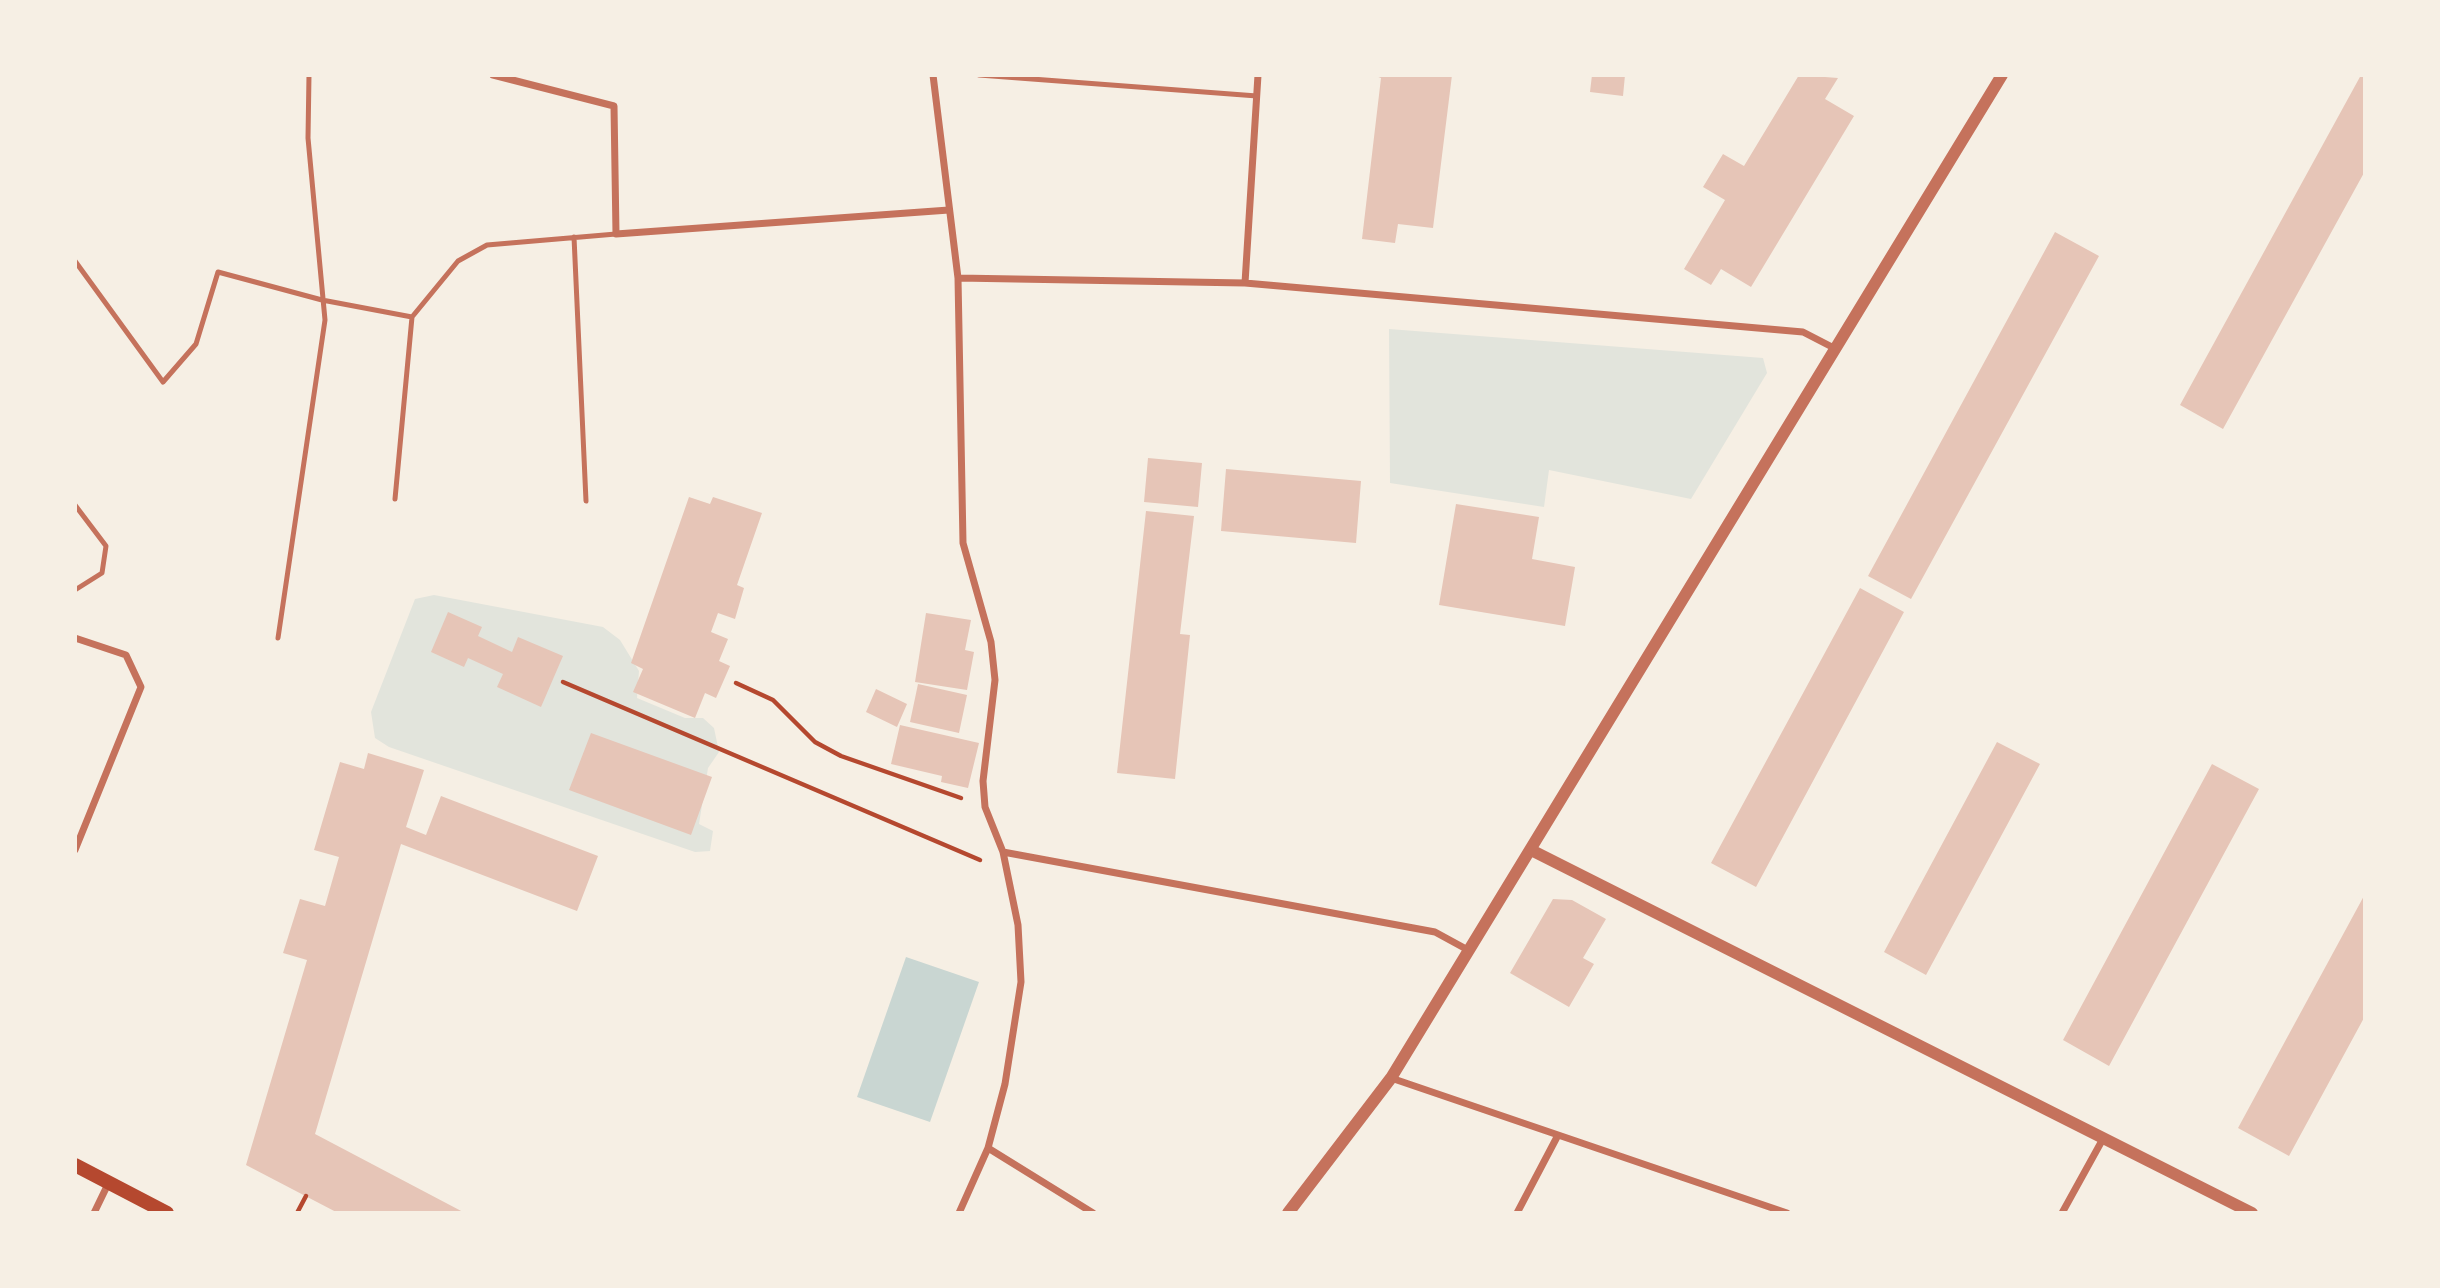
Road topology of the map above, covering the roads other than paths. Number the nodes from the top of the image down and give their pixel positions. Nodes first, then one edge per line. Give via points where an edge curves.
1 (309, 75) edge
2 (493, 75) edge
3 (933, 75) edge
4 (979, 75) edge
5 (1258, 75) edge
6 (2002, 75) edge
7 (1257, 96) junction
8 (949, 210) junction
9 (616, 234) junction
10 (574, 237) junction
11 (75, 261) edge
12 (958, 278) junction
13 (1245, 283) junction
14 (321, 300) junction
15 (412, 317) junction
16 (1834, 348) junction
17 (395, 499) dead end
18 (586, 501) dead end
19 (75, 505) edge
20 (75, 590) edge
21 (75, 638) edge
22 (278, 638) dead end
23 (75, 850) edge
24 (1531, 850) junction
25 (1003, 852) junction
26 (1468, 950) junction
27 (1391, 1078) junction
28 (1557, 1137) junction
29 (2104, 1137) junction
30 (988, 1148) junction
31 (75, 1165) edge
32 (109, 1182) junction
33 (94, 1213) edge
34 (167, 1213) edge
35 (959, 1213) edge
36 (1093, 1213) edge
37 (1288, 1213) edge
38 (1517, 1213) edge
39 (1787, 1213) edge
40 (2062, 1213) edge
41 (2252, 1213) edge

1 - 14 lane via 308,138
2 - 9 street via 614,106
3 - 8 street
4 - 7 lane
5 - 7 street
6 - 16 street
7 - 13 street
8 - 9 street
8 - 12 street
9 - 10 lane
10 - 15 lane via 487,245 458,261
10 - 18 lane
11 - 14 lane via 163,382 196,344 218,272
12 - 13 street
12 - 25 street via 963,543 992,642 995,680 983,781 985,807
13 - 16 street via 1803,332
14 - 15 lane
14 - 22 lane via 325,320
15 - 17 lane
16 - 24 street
19 - 20 lane via 106,546 102,573
21 - 23 street via 127,655 141,687
24 - 26 street
24 - 29 street
25 - 26 street via 1434,932
25 - 30 street via 1018,925 1021,982 1005,1084
26 - 27 street
27 - 28 street
27 - 37 street
28 - 38 street
28 - 39 street
29 - 40 street
29 - 41 street
30 - 35 street
30 - 36 street
31 - 32 main road
32 - 33 street
32 - 34 main road

